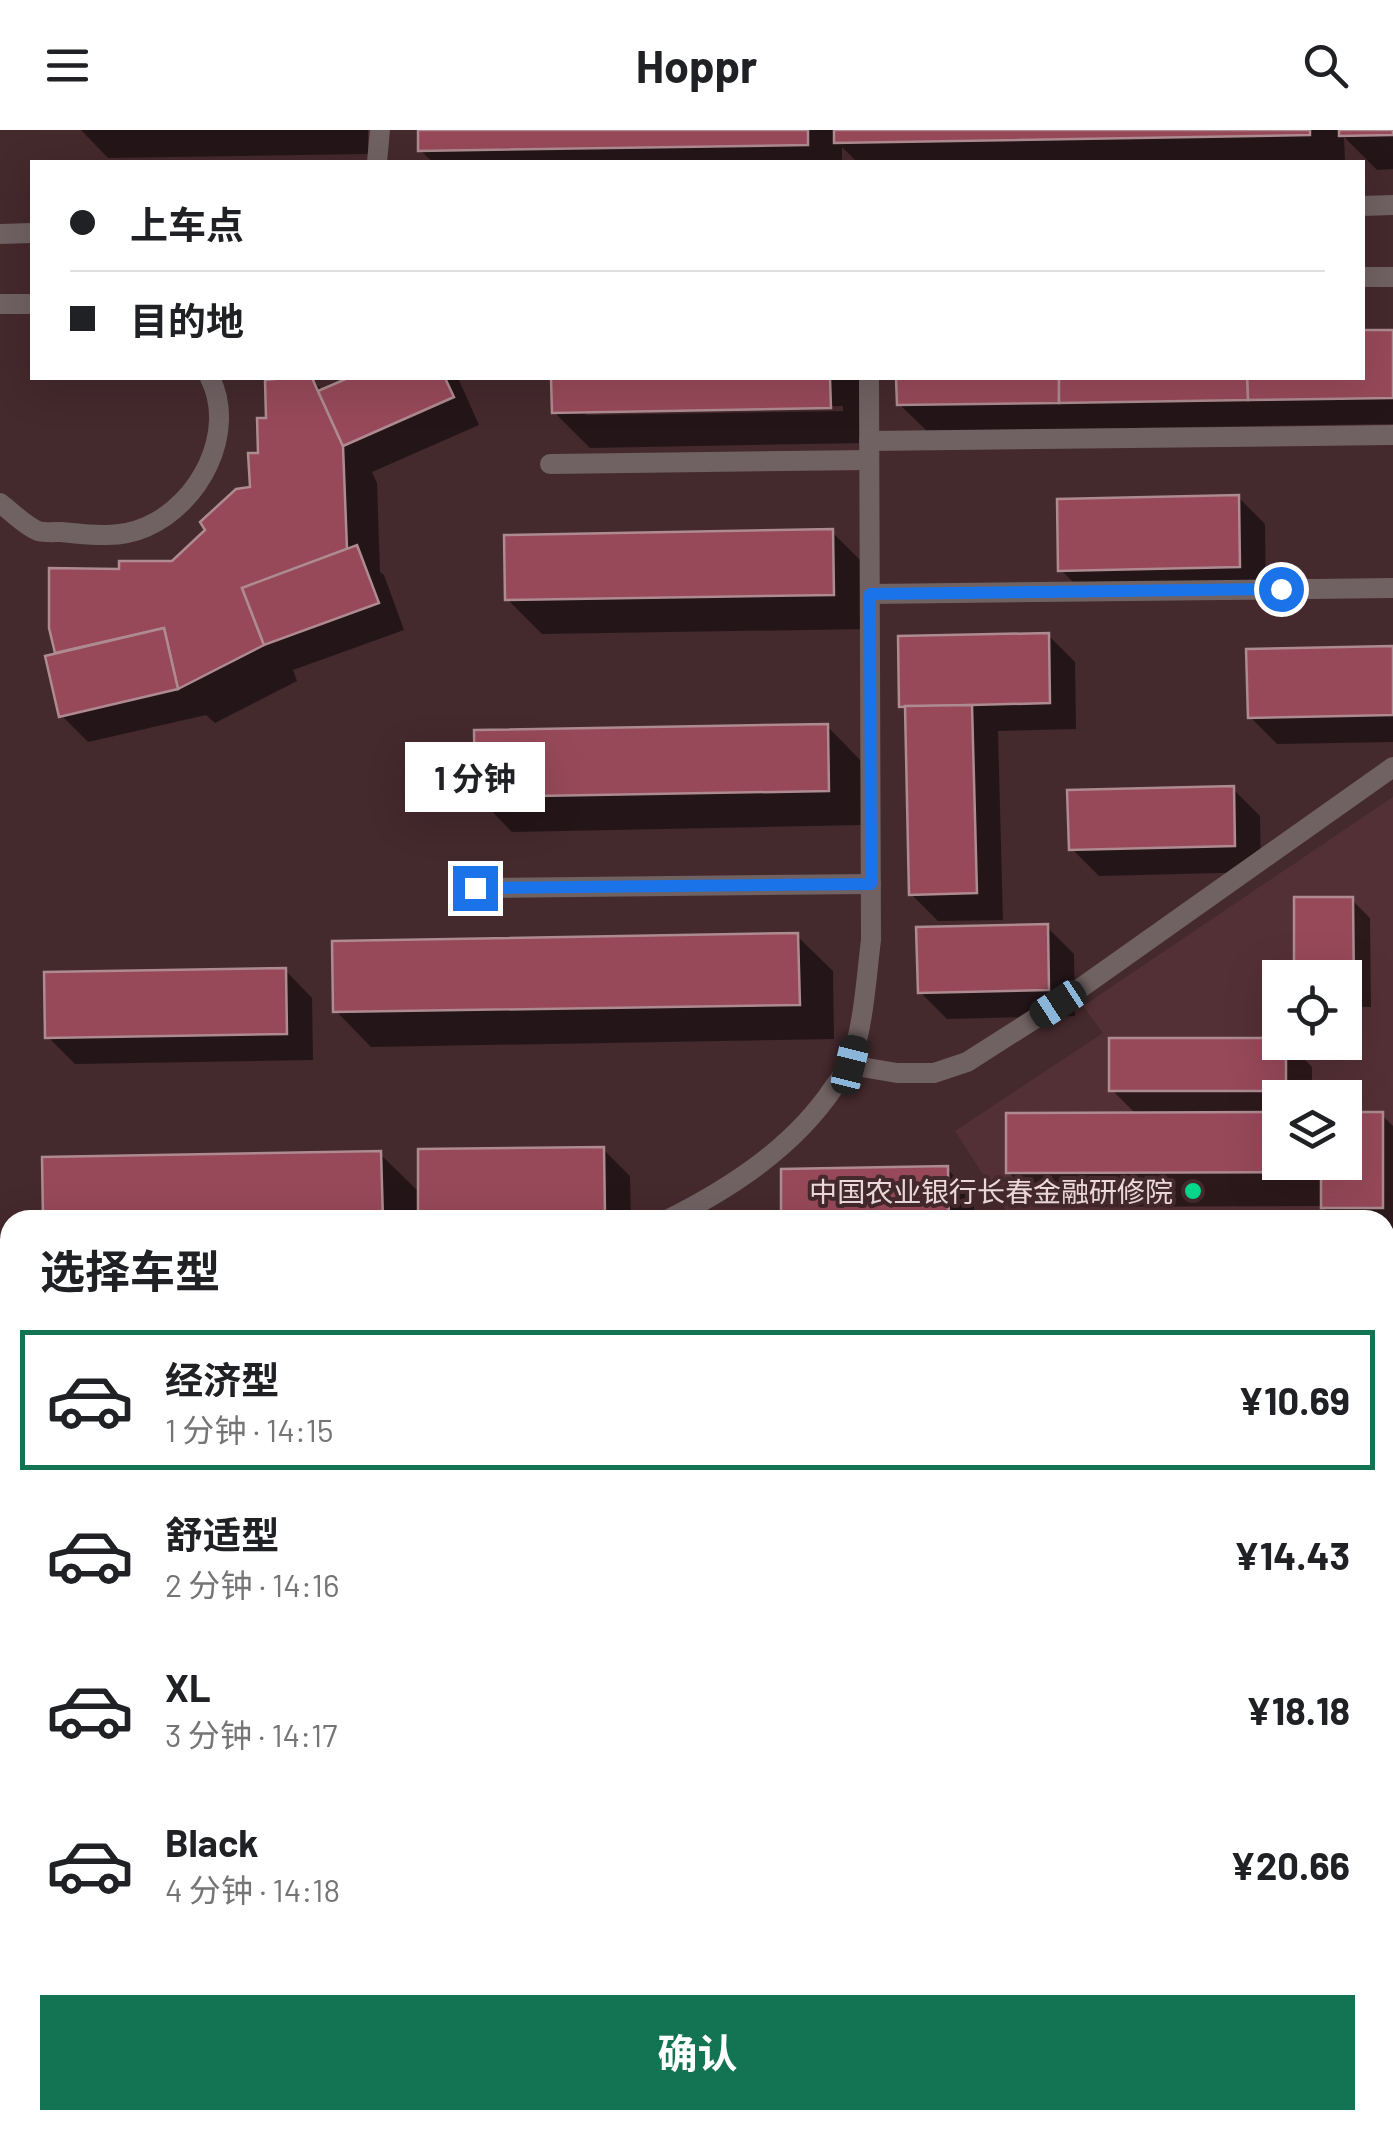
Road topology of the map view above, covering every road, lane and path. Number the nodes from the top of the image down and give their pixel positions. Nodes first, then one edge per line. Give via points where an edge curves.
1 (380, 130) edge
2 (378, 160) edge
3 (1365, 206) edge
4 (1393, 206) edge
5 (30, 233) edge
6 (0, 234) edge
7 (1365, 277) edge
8 (1393, 277) edge
9 (0, 304) edge
10 (30, 304) edge
11 (211, 380) edge
12 (869, 380) edge
13 (1393, 435) edge
14 (869, 451) junction
15 (550, 464) dead end
16 (0, 503) edge
17 (1393, 588) edge
18 (870, 594) junction
19 (1393, 767) edge
20 (871, 884) junction
21 (475, 888) dead end
22 (850, 1065) junction
23 (686, 1210) edge

1 - 2 lane
3 - 4 lane
5 - 6 lane
7 - 8 lane
9 - 10 lane
11 - 16 lane via 220,425 210,464 182,503 147,527 110,536 37,530
12 - 14 lane
13 - 14 lane
14 - 15 lane
14 - 18 lane
17 - 18 lane
18 - 20 lane
19 - 22 lane via 967,1062 934,1073
20 - 21 lane
20 - 22 lane via 871,940
22 - 23 lane via 815,1116 759,1165

